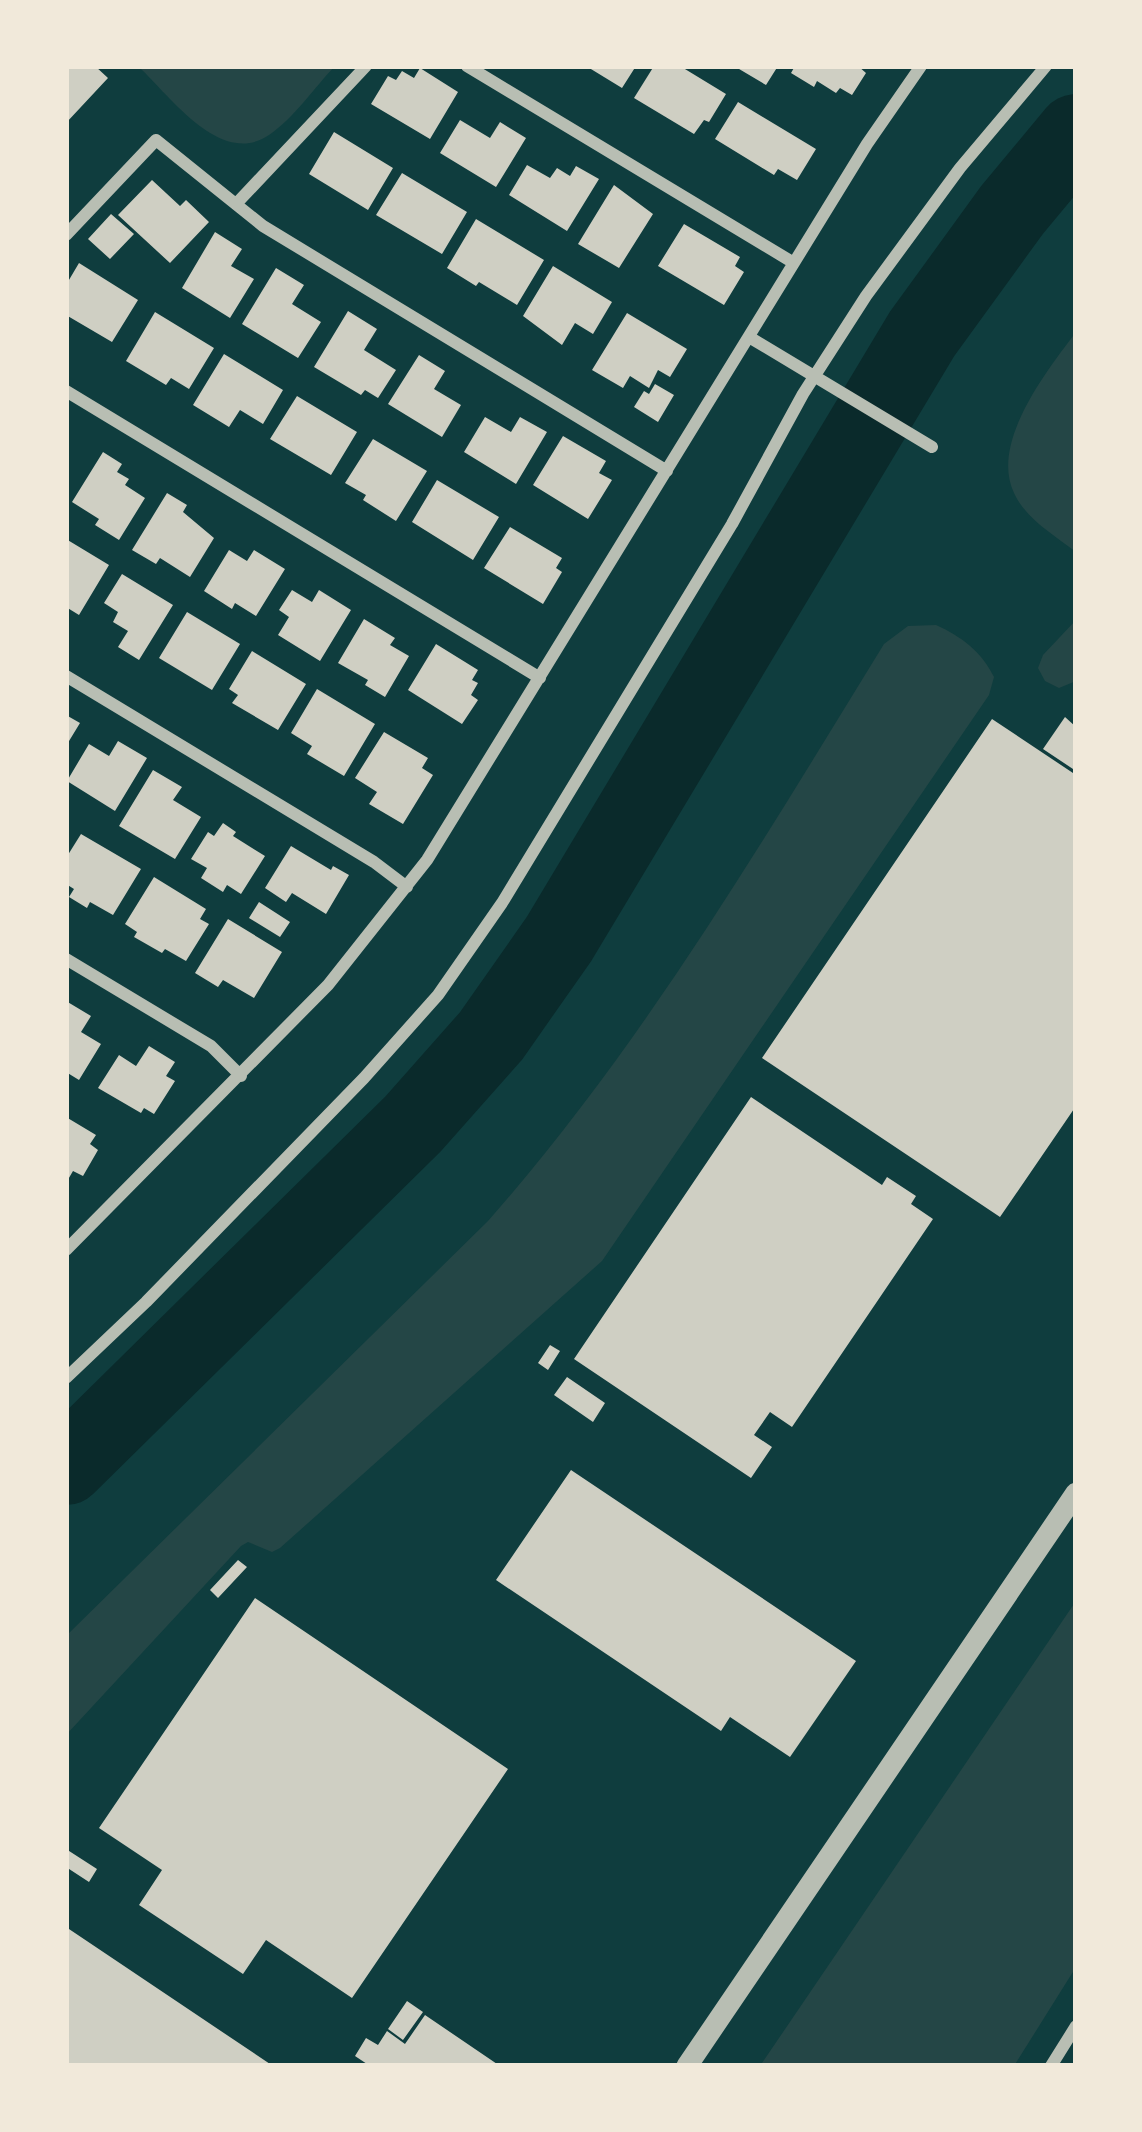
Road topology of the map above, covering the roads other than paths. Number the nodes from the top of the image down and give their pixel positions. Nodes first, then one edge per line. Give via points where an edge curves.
1 (366, 66) edge
2 (467, 66) edge
3 (921, 66) edge
4 (1046, 66) edge
5 (236, 204) junction
6 (66, 235) edge
7 (794, 263) junction
8 (748, 337) junction
9 (820, 380) junction
10 (66, 391) edge
11 (928, 445) dead end
12 (667, 470) junction
13 (66, 676) edge
14 (540, 678) junction
15 (407, 887) junction
16 (66, 958) edge
17 (241, 1076) junction
18 (66, 1250) edge
19 (66, 1378) edge
20 (1076, 1493) edge
21 (1076, 2026) edge
22 (687, 2066) edge
23 (1051, 2066) edge

1 - 5 street
2 - 7 street
3 - 7 street
4 - 9 street via 912,232
5 - 6 street via 156,140
5 - 12 street
7 - 8 street
8 - 9 street
8 - 12 street
9 - 11 street
9 - 19 street via 449,980 364,1078
10 - 14 street
12 - 14 street
13 - 15 street
14 - 15 street
15 - 17 street
16 - 17 street via 212,1046
17 - 18 street
20 - 22 street
21 - 23 street

